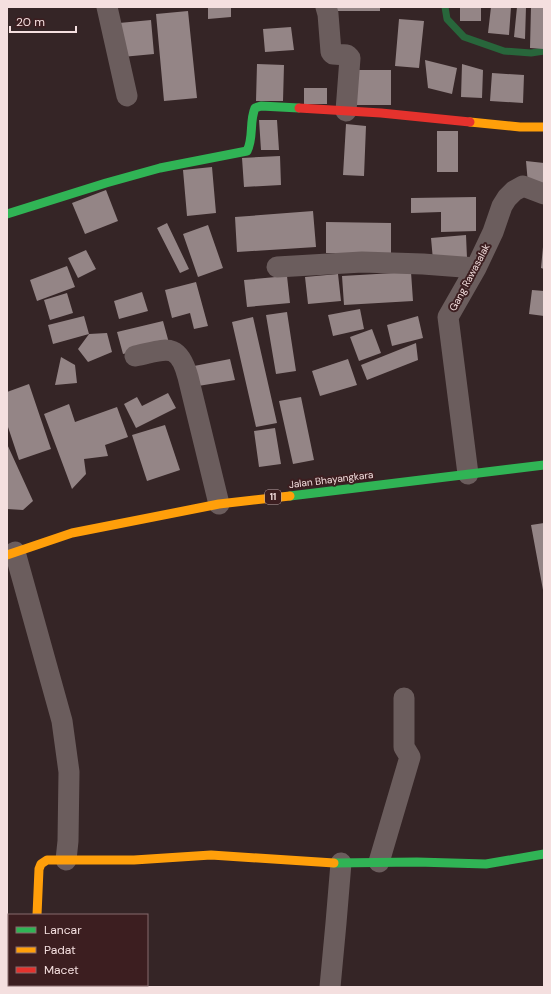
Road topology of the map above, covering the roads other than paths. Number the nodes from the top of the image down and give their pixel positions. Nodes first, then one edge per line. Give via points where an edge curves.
1 (107, 7) edge
2 (326, 7) edge
3 (128, 96) dead end
4 (346, 111) junction
5 (544, 127) edge
6 (544, 194) edge
7 (7, 214) edge
8 (277, 267) dead end
9 (476, 268) junction
10 (135, 356) dead end
11 (544, 465) edge
12 (468, 474) junction
13 (219, 504) junction
14 (11, 553) edge
15 (404, 698) dead end
16 (544, 854) edge
17 (66, 860) junction
18 (379, 862) junction
19 (341, 863) junction
20 (38, 914) edge
21 (330, 987) edge

1 - 3 street
2 - 4 street via 331,52 350,58
4 - 5 main road
4 - 7 main road via 255,108 252,113 250,146 247,151 160,168
6 - 9 street, Gang Rawasalak via 524,186 507,198
8 - 9 street via 362,262
9 - 12 street, Gang Rawasalak via 448,317
10 - 13 street via 167,350 177,353 182,358
11 - 12 main road, Jalan Bhayangkara / 11
12 - 13 main road, Jalan Bhayangkara / 11
13 - 14 main road, Jalan Bhayangkara / 11 via 72,532
14 - 17 street via 62,721 69,772
15 - 18 street via 404,748 410,757
16 - 18 main road via 486,864
17 - 19 main road via 134,860 211,855
17 - 20 main road via 47,860 41,864
18 - 19 main road
19 - 21 street

